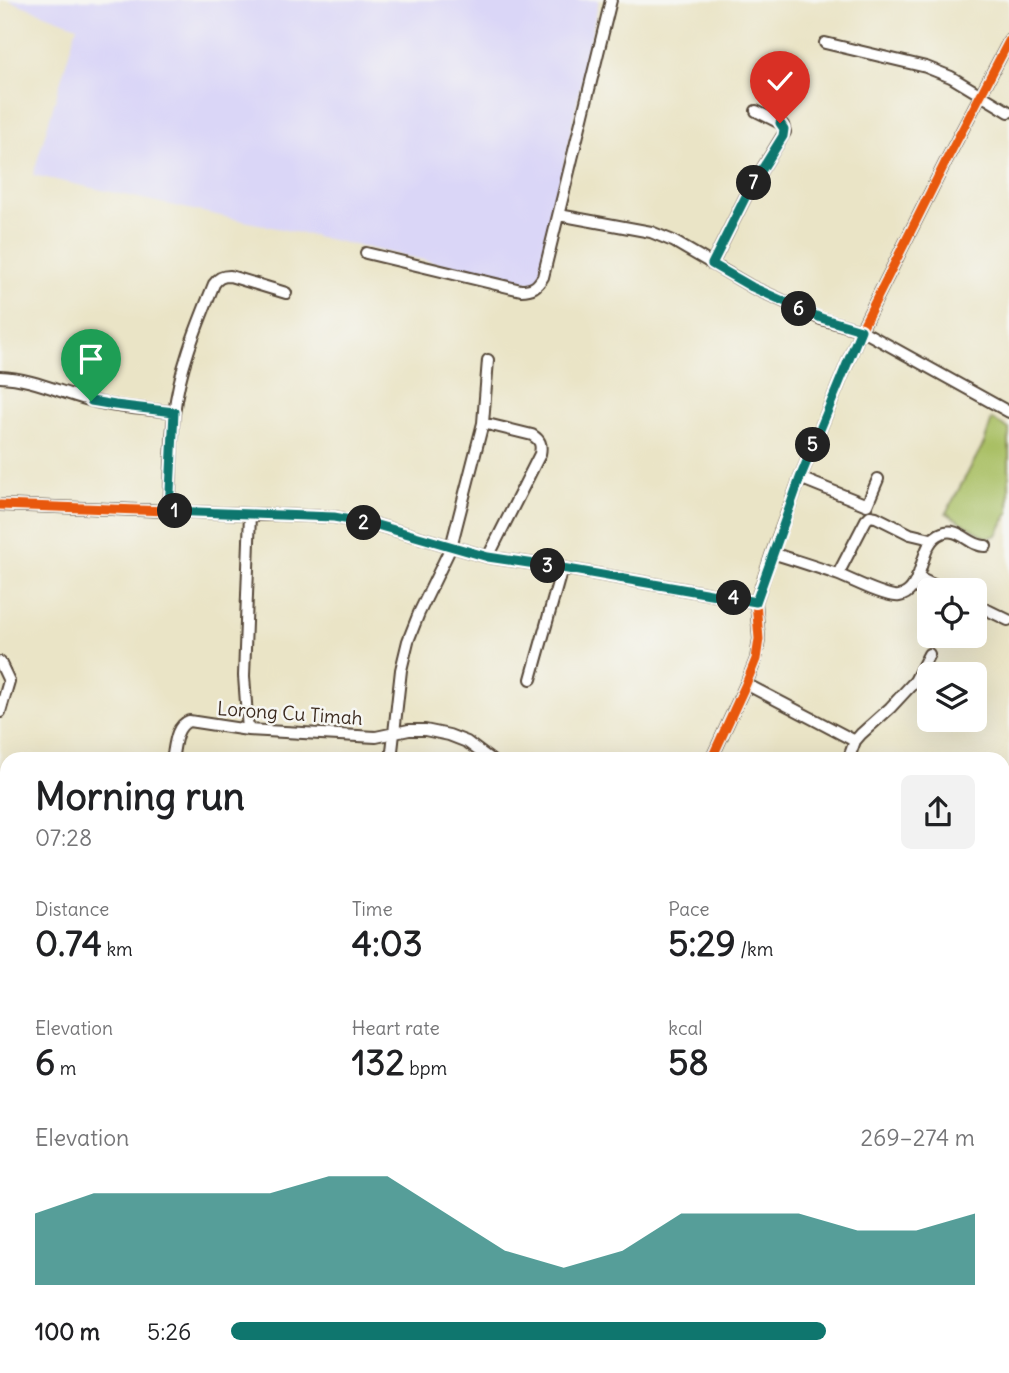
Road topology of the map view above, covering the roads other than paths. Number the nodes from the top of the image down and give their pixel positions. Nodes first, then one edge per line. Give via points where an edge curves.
1 (611, 0) edge
2 (1009, 41) edge
3 (825, 43) dead end
4 (981, 95) junction
5 (756, 111) dead end
6 (1009, 112) edge
7 (559, 215) junction
8 (366, 253) dead end
9 (712, 264) junction
10 (286, 293) dead end
11 (861, 330) junction
12 (488, 360) dead end
13 (0, 377) edge
14 (174, 412) junction
15 (1009, 412) edge
16 (483, 424) junction
17 (800, 478) junction
18 (878, 479) dead end
19 (0, 505) edge
20 (169, 511) junction
21 (250, 514) junction
22 (931, 539) junction
23 (986, 546) dead end
24 (451, 547) junction
25 (772, 553) junction
26 (488, 557) junction
27 (562, 568) junction
28 (838, 575) junction
29 (917, 577) joint
30 (756, 602) junction
31 (987, 610) edge
32 (1008, 620) edge
33 (929, 654) dead end
34 (0, 662) edge
35 (531, 679) dead end
36 (746, 684) junction
37 (0, 712) edge
38 (248, 730) junction
39 (394, 735) junction
40 (855, 741) junction
41 (174, 752) edge
42 (392, 752) edge
43 (480, 752) edge
44 (715, 752) edge
45 (851, 752) edge

1 - 7 street
2 - 4 street
3 - 4 street via 926,67
4 - 6 street
4 - 11 street
5 - 9 street via 780,123 785,132
7 - 8 street via 543,277 530,290
7 - 9 street via 651,232
9 - 11 street via 801,310
10 - 14 street via 230,276 217,279 194,335
11 - 15 street
11 - 17 street
12 - 16 street
13 - 14 street via 91,401
14 - 20 street
16 - 24 street
16 - 26 street via 532,435 541,446
17 - 18 street via 867,505
17 - 25 street
19 - 20 street
20 - 21 street
21 - 24 street via 334,517
21 - 38 street via 244,676
22 - 23 street via 952,531
22 - 28 street via 870,516
22 - 29 street
24 - 26 street
24 - 39 street via 408,641
25 - 28 street
25 - 30 street
26 - 27 street
27 - 30 street
27 - 35 street
28 - 29 street via 900,596 909,592
30 - 36 street via 759,639
31 - 32 street
33 - 40 street via 915,681
34 - 37 street via 9,681
36 - 40 street
36 - 44 street
38 - 39 street, Lorong Cu Timah
38 - 41 street, Lorong Cu Timah via 189,721 179,729
39 - 42 street
39 - 43 street, Lorong Cu Timah via 425,730 467,742
40 - 45 street

